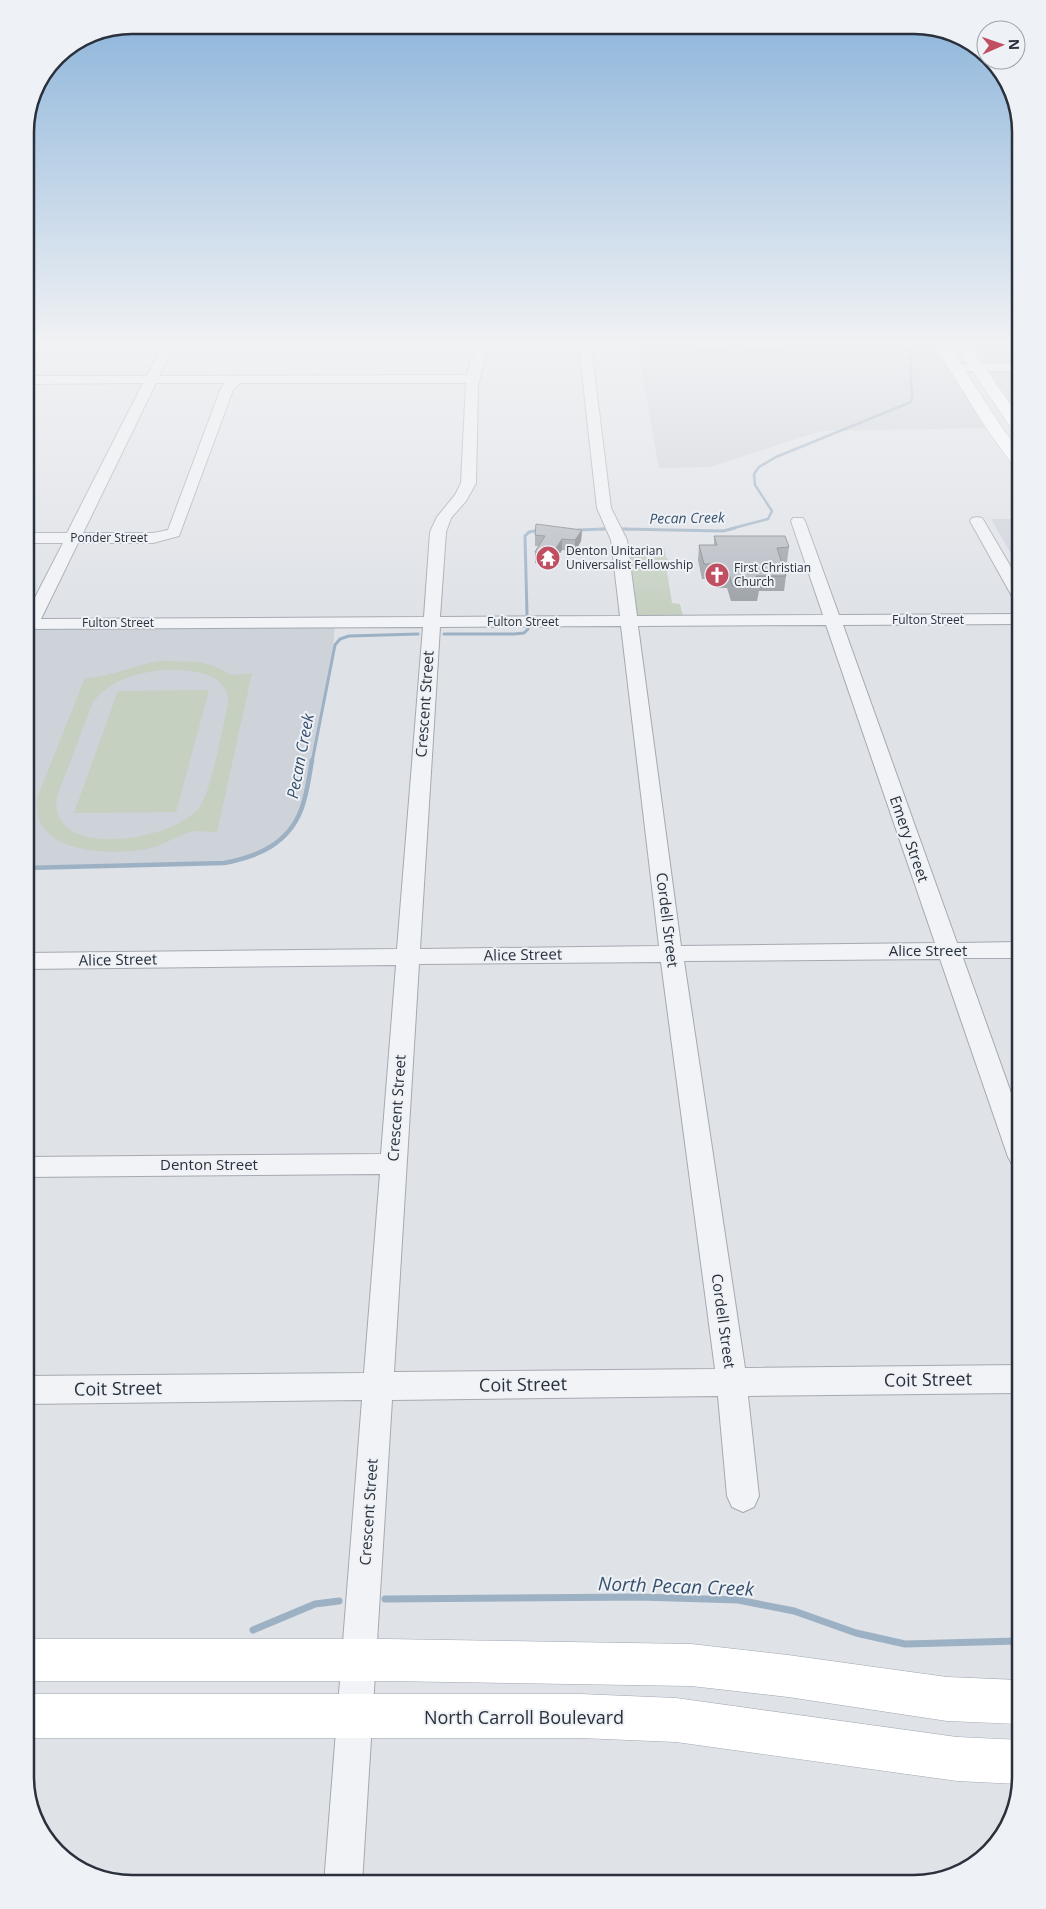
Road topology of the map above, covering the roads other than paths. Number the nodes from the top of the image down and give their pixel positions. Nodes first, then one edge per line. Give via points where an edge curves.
1 (123, 435) edge
2 (210, 435) edge
3 (471, 435) edge
4 (595, 435) edge
5 (999, 435) edge
6 (1012, 452) edge
7 (798, 521) dead end
8 (977, 521) dead end
9 (34, 538) edge
10 (72, 538) junction
11 (1012, 582) edge
12 (34, 612) edge
13 (1012, 619) edge
14 (833, 620) junction
15 (629, 621) junction
16 (431, 622) junction
17 (34, 624) edge
18 (1012, 950) edge
19 (948, 951) junction
20 (671, 953) junction
21 (407, 958) junction
22 (34, 961) edge
23 (1012, 1132) edge
24 (394, 1164) junction
25 (34, 1167) edge
26 (1012, 1379) edge
27 (732, 1382) junction
28 (378, 1386) junction
29 (34, 1390) edge
30 (743, 1496) dead end
31 (34, 1660) edge
32 (359, 1660) junction
33 (1012, 1702) edge
34 (34, 1716) edge
35 (355, 1718) junction
36 (1012, 1762) edge
37 (344, 1875) edge

1 - 10 street
2 - 10 street, Ponder Street via 174,533 153,538
3 - 16 street, Crescent Street via 469,485 439,525
4 - 15 street, Cordell Street via 604,508 619,540
5 - 6 main road
7 - 14 street, Emery Street
8 - 11 street
9 - 10 street, Ponder Street
10 - 12 street
13 - 14 street, Fulton Street
14 - 15 street, Fulton Street
14 - 19 street, Emery Street
15 - 16 street, Fulton Street
15 - 20 street, Cordell Street
16 - 17 street, Fulton Street
16 - 21 street, Crescent Street
18 - 19 street, Alice Street
19 - 20 street, Alice Street
19 - 23 street, Emery Street
20 - 21 street, Alice Street
20 - 27 street, Cordell Street
21 - 22 street, Alice Street
21 - 24 street, Crescent Street
24 - 25 street, Denton Street
24 - 28 street, Crescent Street
26 - 27 street, Coit Street
27 - 28 street, Coit Street
27 - 30 street, Cordell Street
28 - 29 street, Coit Street
28 - 32 street, Crescent Street
31 - 32 main road
32 - 33 main road via 691,1666 947,1699
32 - 35 street, Crescent Street
34 - 35 main road, North Carroll Boulevard
35 - 36 main road, North Carroll Boulevard via 580,1716 676,1720 957,1759
35 - 37 street, Crescent Street

